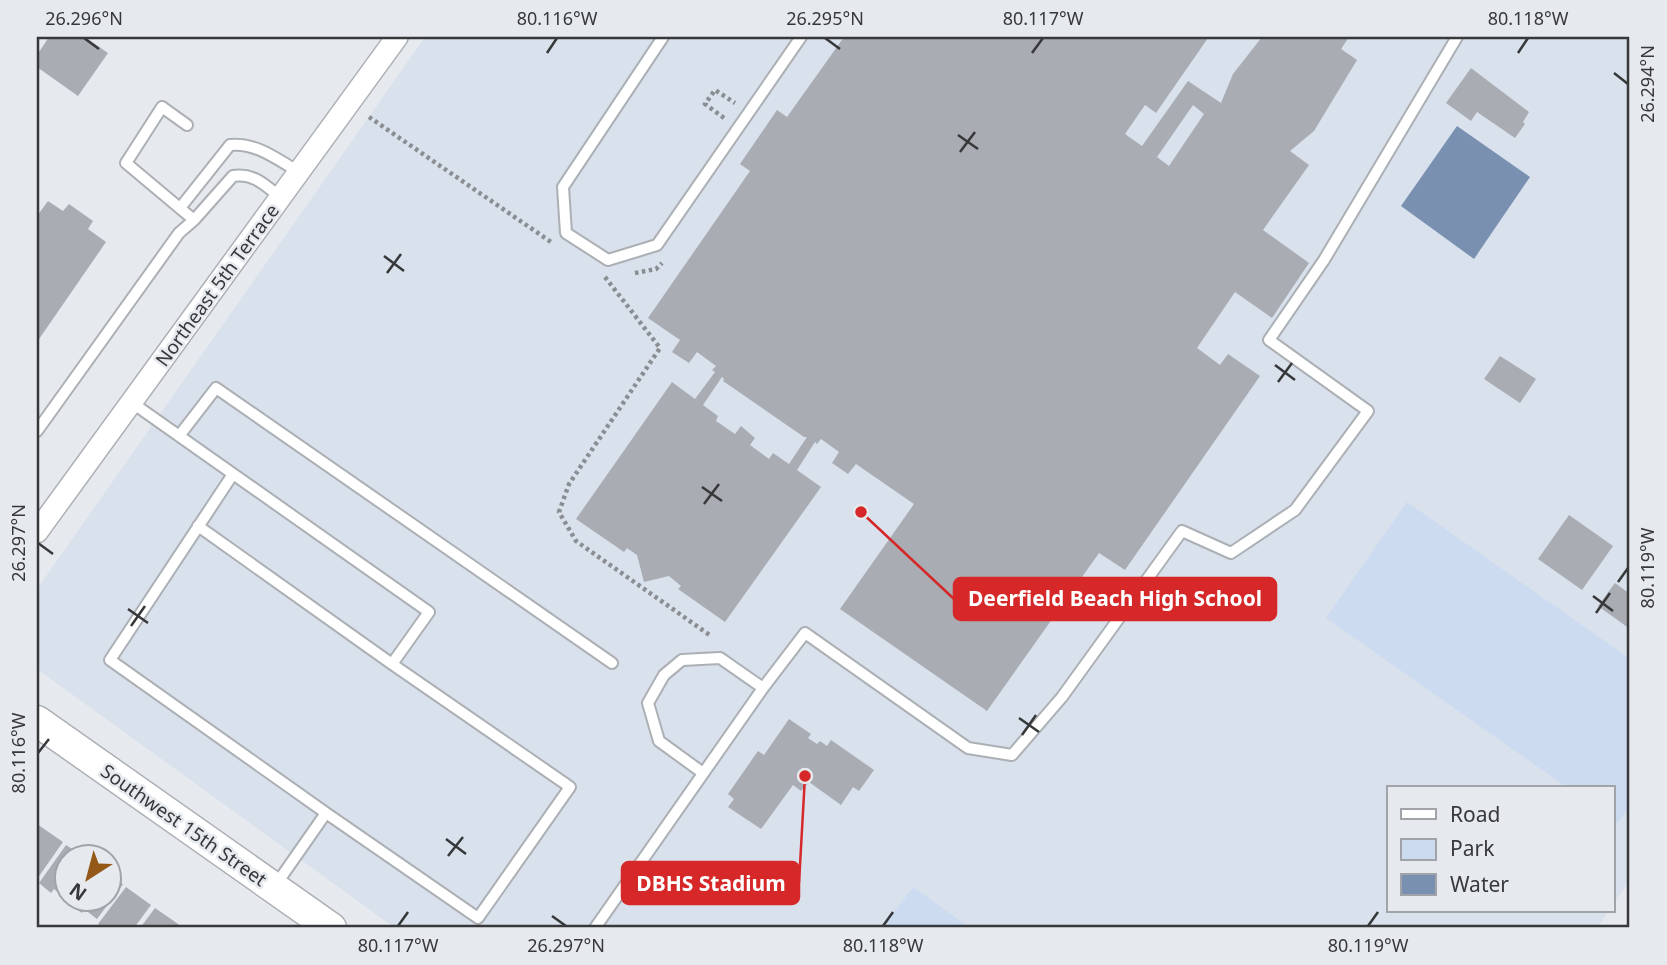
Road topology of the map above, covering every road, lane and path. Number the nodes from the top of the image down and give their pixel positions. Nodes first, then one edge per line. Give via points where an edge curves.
1 (397, 37) edge
2 (663, 37) edge
3 (801, 37) edge
4 (1457, 37) edge
5 (369, 117) dead end
6 (187, 125) dead end
7 (299, 172) junction
8 (281, 198) junction
9 (180, 208) junction
10 (194, 220) junction
11 (553, 243) dead end
12 (596, 272) dead end
13 (131, 402) junction
14 (37, 431) edge
15 (179, 436) junction
16 (233, 474) junction
17 (198, 526) junction
18 (37, 532) edge
19 (711, 636) dead end
20 (612, 663) dead end
21 (392, 664) junction
22 (763, 688) junction
23 (37, 721) edge
24 (703, 774) junction
25 (326, 813) junction
26 (274, 888) junction
27 (331, 928) edge
28 (595, 928) edge

1 - 7 street, Northeast 5th Terrace
2 - 3 lane via 563,187 566,233 608,260 657,245
4 - 22 lane via 1324,260 1269,340 1368,411 1295,510 1231,553 1182,531 1062,697 1012,755 968,748 805,633
5 - 11 path
6 - 9 lane via 162,107 126,163
7 - 8 street, Northeast 5th Terrace
7 - 9 lane via 257,148 230,145
8 - 10 lane via 259,180 233,176
8 - 13 street, Northeast 5th Terrace
9 - 10 lane
10 - 14 lane via 178,233
12 - 19 path via 607,279 660,348 569,484 559,512 576,541
13 - 15 lane
13 - 18 street, Northeast 5th Terrace
15 - 16 lane
15 - 20 lane via 216,388
16 - 17 lane
16 - 21 lane via 429,612
17 - 21 lane
17 - 25 lane via 110,660
21 - 25 lane via 570,787 478,918
22 - 24 lane
22 - 24 lane via 720,659 682,660 664,675 648,703 659,741
23 - 26 street, Southwest 15th Street
24 - 28 lane
25 - 26 lane
26 - 27 street, Southwest 15th Street

